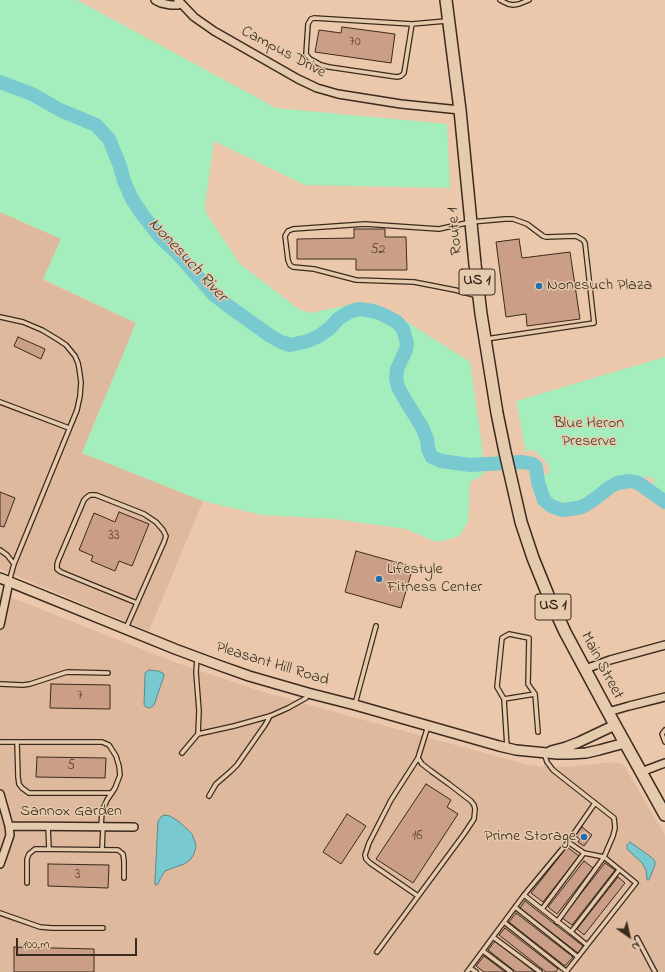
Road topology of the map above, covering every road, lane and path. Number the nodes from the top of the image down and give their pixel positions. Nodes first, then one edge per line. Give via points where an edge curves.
1 (155, 0) edge
2 (446, 0) edge
3 (500, 0) edge
4 (529, 0) edge
5 (180, 2) edge
6 (449, 20) junction
7 (412, 24) junction
8 (460, 110) junction
9 (471, 222) junction
10 (479, 296) junction
11 (0, 317) edge
12 (485, 339) junction
13 (0, 402) edge
14 (69, 428) junction
15 (511, 480) joint
16 (0, 550) edge
17 (14, 564) junction
18 (4, 580) edge
19 (137, 603) junction
20 (0, 625) edge
21 (376, 626) dead end
22 (126, 628) junction
23 (665, 645) edge
24 (198, 657) junction
25 (585, 669) junction
26 (108, 674) dead end
27 (0, 684) edge
28 (308, 693) junction
29 (535, 694) junction
30 (665, 697) edge
31 (504, 699) junction
32 (355, 705) junction
33 (608, 712) junction
34 (270, 716) junction
35 (428, 726) junction
36 (615, 726) junction
37 (665, 730) edge
38 (538, 732) dead end
39 (198, 734) junction
40 (0, 742) edge
41 (17, 742) junction
42 (665, 742) edge
43 (625, 744) junction
44 (507, 748) junction
45 (544, 752) junction
46 (182, 753) dead end
47 (418, 758) junction
48 (665, 764) edge
49 (641, 772) junction
50 (112, 793) junction
51 (0, 794) edge
52 (209, 796) dead end
53 (595, 803) junction
54 (665, 815) edge
55 (9, 826) junction
56 (48, 826) junction
57 (102, 827) junction
58 (134, 827) dead end
59 (568, 842) junction
60 (49, 849) junction
61 (102, 850) junction
62 (584, 853) junction
63 (604, 858) junction
64 (0, 864) edge
65 (620, 870) junction
66 (124, 878) dead end
67 (27, 883) dead end
68 (524, 895) junction
69 (418, 896) junction
70 (515, 908) junction
71 (542, 909) junction
72 (0, 913) edge
73 (504, 922) junction
74 (557, 922) junction
75 (103, 928) dead end
76 (571, 932) junction
77 (493, 937) junction
78 (638, 938) dead end
79 (587, 945) junction
80 (483, 951) junction
81 (377, 952) dead end
82 (578, 957) junction
83 (470, 968) junction
84 (467, 972) edge
85 (476, 972) edge
86 (511, 972) edge
87 (540, 972) edge
88 (566, 972) edge
89 (655, 972) edge

1 - 5 street via 171,5 178,5
2 - 6 main road, Route 1 / US 1
3 - 4 lane via 513,5
5 - 8 street, Campus Drive via 194,17 214,31 317,88 401,104
6 - 7 lane
6 - 8 main road, Route 1 / US 1
7 - 7 lane via 314,18 308,24 306,54 310,59 329,68 401,76 404,73
8 - 9 main road, Route 1 / US 1
9 - 10 main road, Route 1 / US 1
9 - 10 lane via 440,229 365,224 293,229 285,236 288,260 293,267 314,269 356,280 414,282
9 - 12 lane via 513,219 527,224 549,238 576,236 585,243 594,323
10 - 12 main road, Route 1 / US 1
11 - 14 lane via 24,322 42,330 66,345 75,356 80,375 80,396
12 - 15 main road, Route 1 / US 1
13 - 14 lane
14 - 17 lane
15 - 25 main road, Main Street / US 1 via 533,558 557,615
16 - 17 lane
17 - 18 lane
18 - 20 street
18 - 22 street, Pleasant Hill Road
19 - 19 lane via 166,536 156,522 144,514 90,495 82,504 56,565 57,569
19 - 22 lane
21 - 32 lane
22 - 24 street, Pleasant Hill Road
23 - 25 street
24 - 28 street, Pleasant Hill Road via 249,676
24 - 39 lane
25 - 33 main road, Main Street / US 1
26 - 27 lane via 67,672 30,684
28 - 32 street, Pleasant Hill Road
28 - 34 lane via 306,698
29 - 31 lane
29 - 31 lane via 528,684 529,638 509,634 502,638 497,687
29 - 38 lane
30 - 33 street
31 - 44 lane
32 - 35 street, Pleasant Hill Road
33 - 36 main road, Main Street / US 1
34 - 39 lane
34 - 52 lane via 237,765 216,784
35 - 44 street, Pleasant Hill Road
35 - 47 lane
36 - 43 main road, Main Street / US 1
36 - 45 street, Pleasant Hill Road via 566,747
37 - 42 lane via 662,734
39 - 46 lane
40 - 41 lane
41 - 50 lane via 19,784 29,793
41 - 50 lane via 102,742 109,745 116,756 120,775
43 - 45 street, Pleasant Hill Road via 586,753
43 - 49 main road, Main Street / US 1
44 - 45 street, Pleasant Hill Road
45 - 53 lane via 553,770
47 - 69 lane via 391,800 365,855 370,864
47 - 69 lane via 422,764 471,801 475,813 473,821
48 - 49 street
49 - 54 main road, Main Street / US 1
50 - 57 lane via 102,811
51 - 55 street
53 - 59 lane
53 - 63 lane via 614,818 613,836
55 - 56 street, Sannox Garden
55 - 64 street via 10,835
56 - 57 street, Sannox Garden
56 - 60 lane
57 - 58 street, Sannox Garden
57 - 61 lane
59 - 62 lane
59 - 68 lane
60 - 61 lane
60 - 67 lane via 35,849 29,854
61 - 66 lane via 118,850 122,854
62 - 63 lane
62 - 71 lane
63 - 65 lane
63 - 74 lane
65 - 76 lane
65 - 79 lane via 636,883
68 - 70 lane
68 - 71 lane
69 - 81 lane
70 - 73 lane
70 - 82 lane
71 - 74 lane
72 - 75 lane via 40,927
73 - 77 lane
73 - 88 lane
74 - 76 lane
76 - 79 lane
77 - 80 lane
77 - 87 lane
78 - 89 lane
79 - 82 lane
80 - 83 lane
80 - 86 lane
82 - 88 lane
83 - 84 lane
83 - 85 lane

